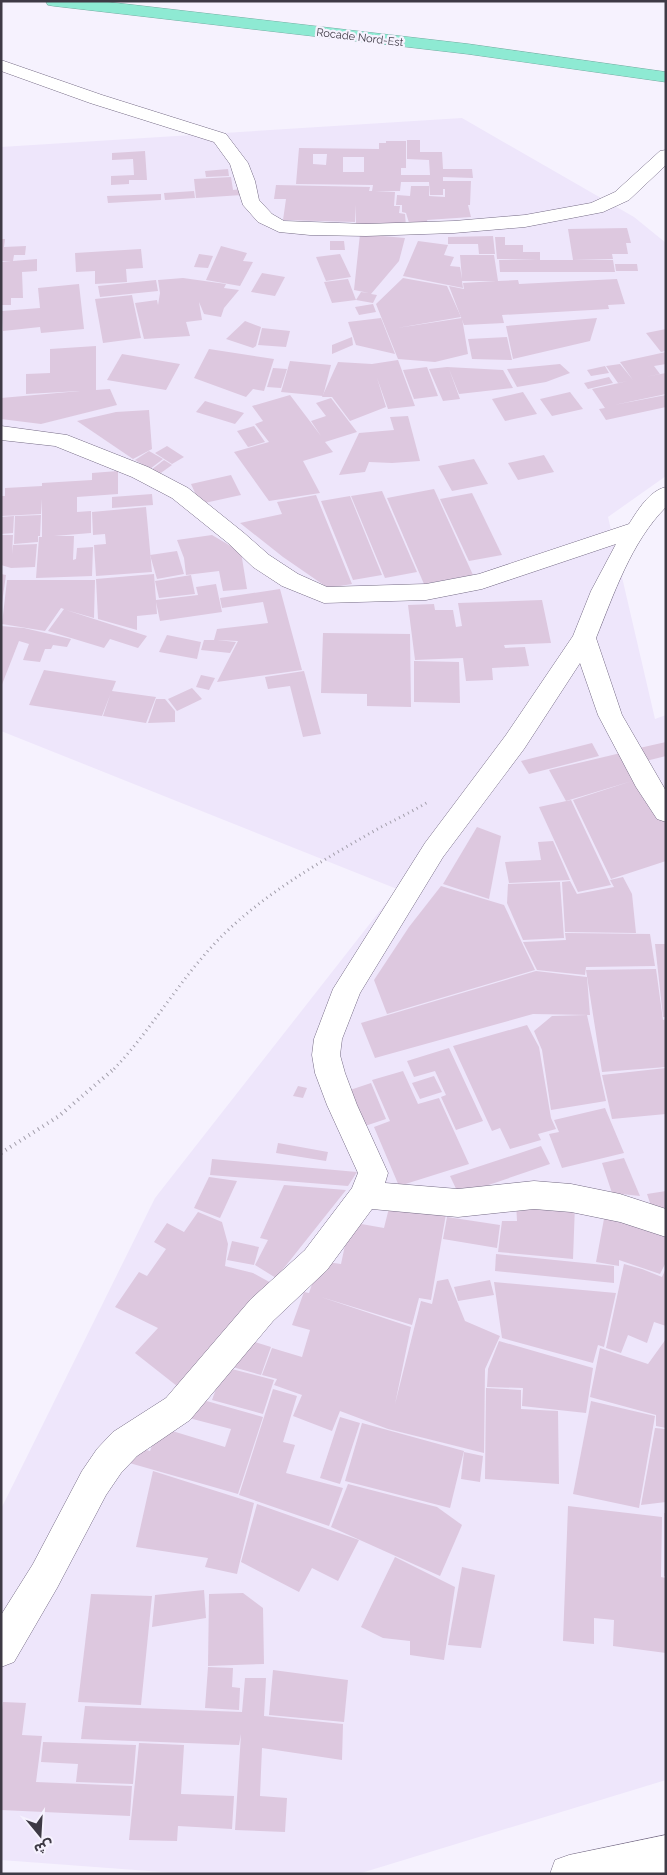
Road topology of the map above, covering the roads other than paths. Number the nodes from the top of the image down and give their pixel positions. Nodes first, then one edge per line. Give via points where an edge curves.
1 (54, 1) edge
2 (178, 1) edge
3 (610, 53) dead end
4 (1, 65) edge
5 (666, 77) edge
6 (666, 155) edge
7 (1, 433) edge
8 (666, 494) edge
9 (637, 530) junction
10 (584, 638) junction
11 (666, 812) edge
12 (364, 1195) junction
13 (666, 1223) edge
14 (1, 1649) edge
15 (666, 1854) edge
16 (569, 1874) edge

1 - 5 highway, Rocade Nord-Est via 468,49
2 - 3 highway, Rocade Nord-Est
4 - 6 lane via 220,138 239,163 250,201 265,218 279,226 366,230 526,221 596,208 622,196
7 - 9 lane via 59,440 140,472 180,493 261,561 290,580 324,595 426,592 482,581
8 - 9 lane via 649,511
9 - 10 lane via 603,591
10 - 11 lane via 610,715
10 - 12 lane via 515,742 434,850 347,989 328,1038 326,1055 342,1105 373,1173
12 - 13 lane via 458,1202 534,1195 571,1198 620,1208
12 - 14 lane via 316,1260 262,1310 178,1409 125,1444 109,1461
15 - 16 lane

